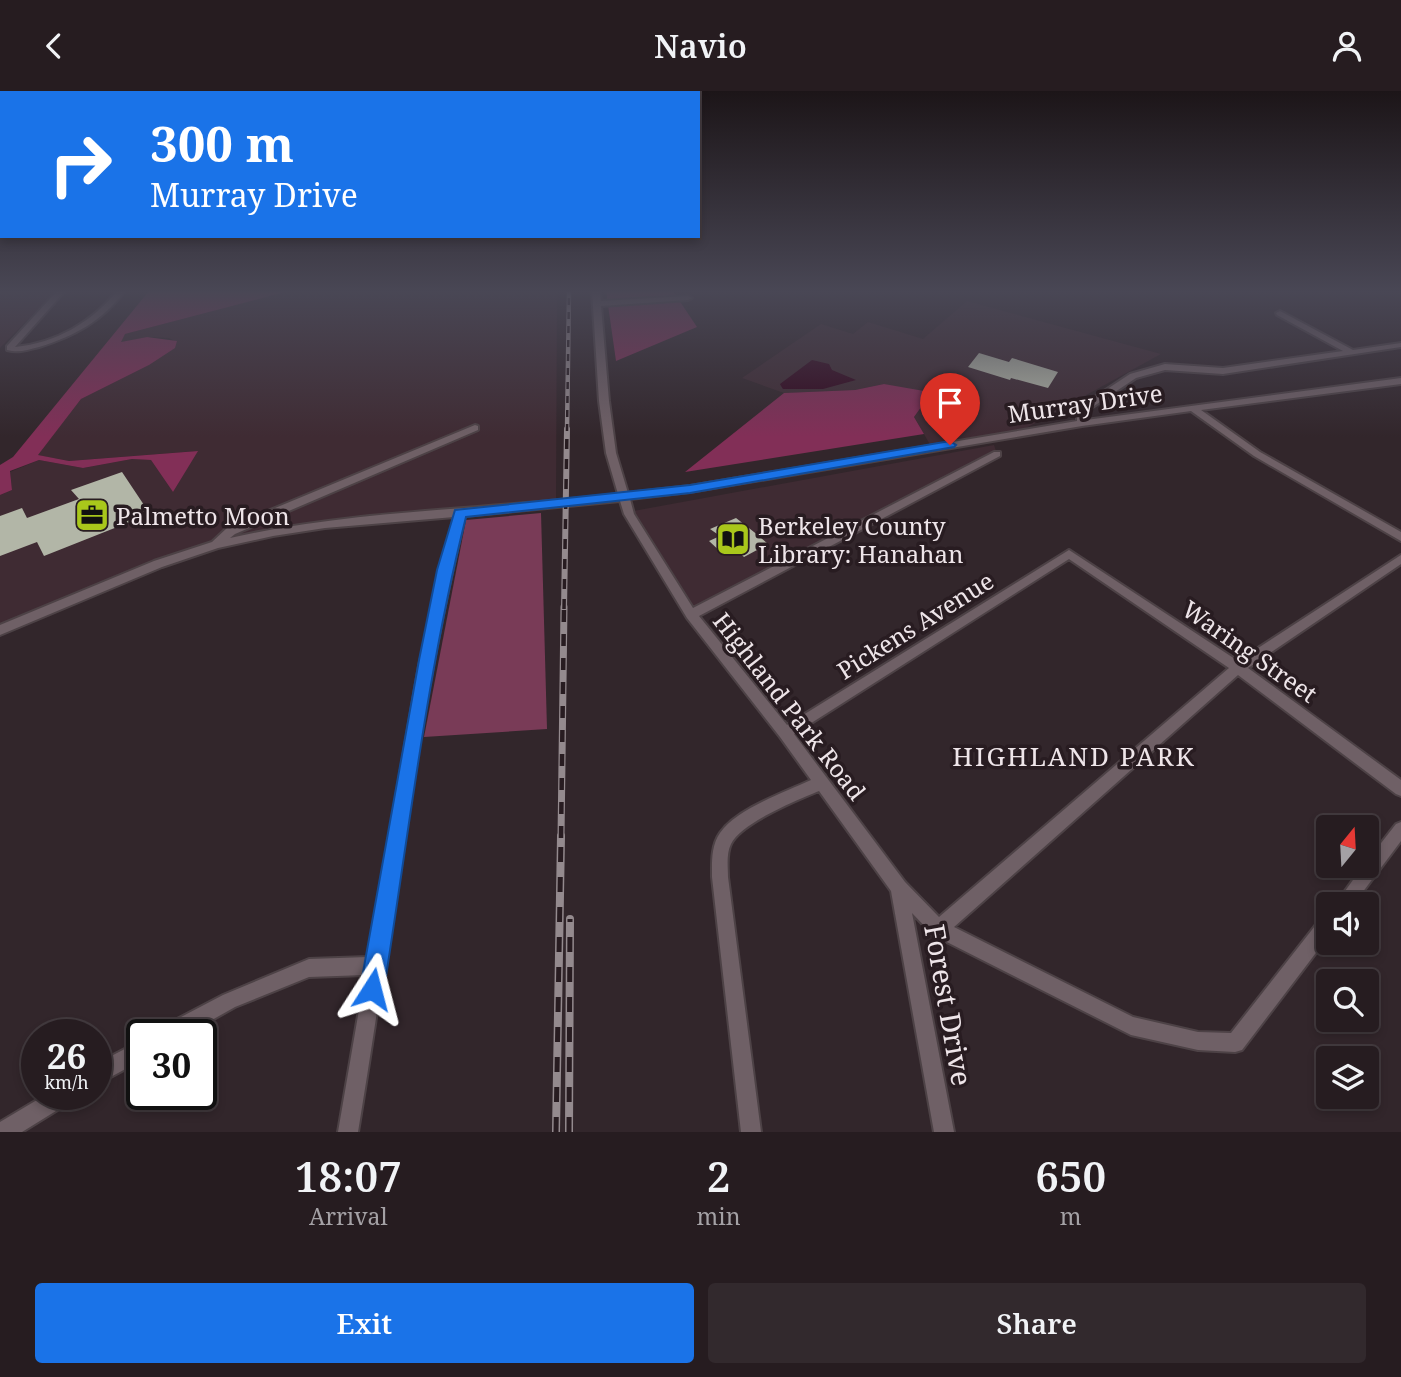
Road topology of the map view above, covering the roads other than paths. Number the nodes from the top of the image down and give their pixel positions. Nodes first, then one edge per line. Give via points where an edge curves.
1 (17, 340) edge
2 (54, 340) edge
3 (600, 340) edge
4 (1328, 340) edge
5 (1400, 346) edge
6 (1351, 352) junction
7 (1401, 381) edge
8 (1192, 408) junction
9 (1082, 423) junction
10 (475, 428) dead end
11 (996, 454) dead end
12 (623, 497) junction
13 (460, 513) junction
14 (1401, 537) edge
15 (216, 545) junction
16 (1069, 554) joint
17 (1401, 559) edge
18 (691, 615) junction
19 (0, 630) edge
20 (1238, 668) junction
21 (785, 733) junction
22 (821, 783) junction
23 (1401, 789) edge
24 (1401, 829) edge
25 (899, 888) junction
26 (1353, 892) edge
27 (939, 929) junction
28 (1316, 938) edge
29 (376, 966) junction
30 (196, 1019) edge
31 (38, 1110) edge
32 (2, 1132) edge
33 (348, 1132) edge
34 (751, 1132) edge
35 (944, 1132) edge

1 - 2 street via 9,348
3 - 12 street, Highland Park Road via 611,453
4 - 6 street
5 - 6 street
6 - 9 street via 1223,371 1165,367 1133,376 1080,411
7 - 8 street, Murray Drive
8 - 9 street, Murray Drive
8 - 14 street via 1256,454
9 - 12 street, Murray Drive
10 - 15 street via 231,531
11 - 18 street
12 - 13 street, Murray Drive
12 - 18 street, Highland Park Road via 645,544
13 - 15 street, Murray Drive via 325,524
13 - 29 street via 428,660
15 - 19 street, Murray Drive via 158,564
16 - 20 street, Waring Street
16 - 21 street, Pickens Avenue
17 - 20 street
18 - 21 street, Highland Park Road
20 - 23 street, Waring Street
20 - 27 street
21 - 22 street, Highland Park Road
22 - 25 street, Highland Park Road
22 - 34 street via 768,807 727,836 720,852
24 - 26 street
25 - 27 street, Highland Park Road
25 - 35 street, Forest Drive
27 - 28 street via 1131,1026 1198,1041 1235,1043
29 - 30 street via 309,968
29 - 33 street
31 - 32 street

